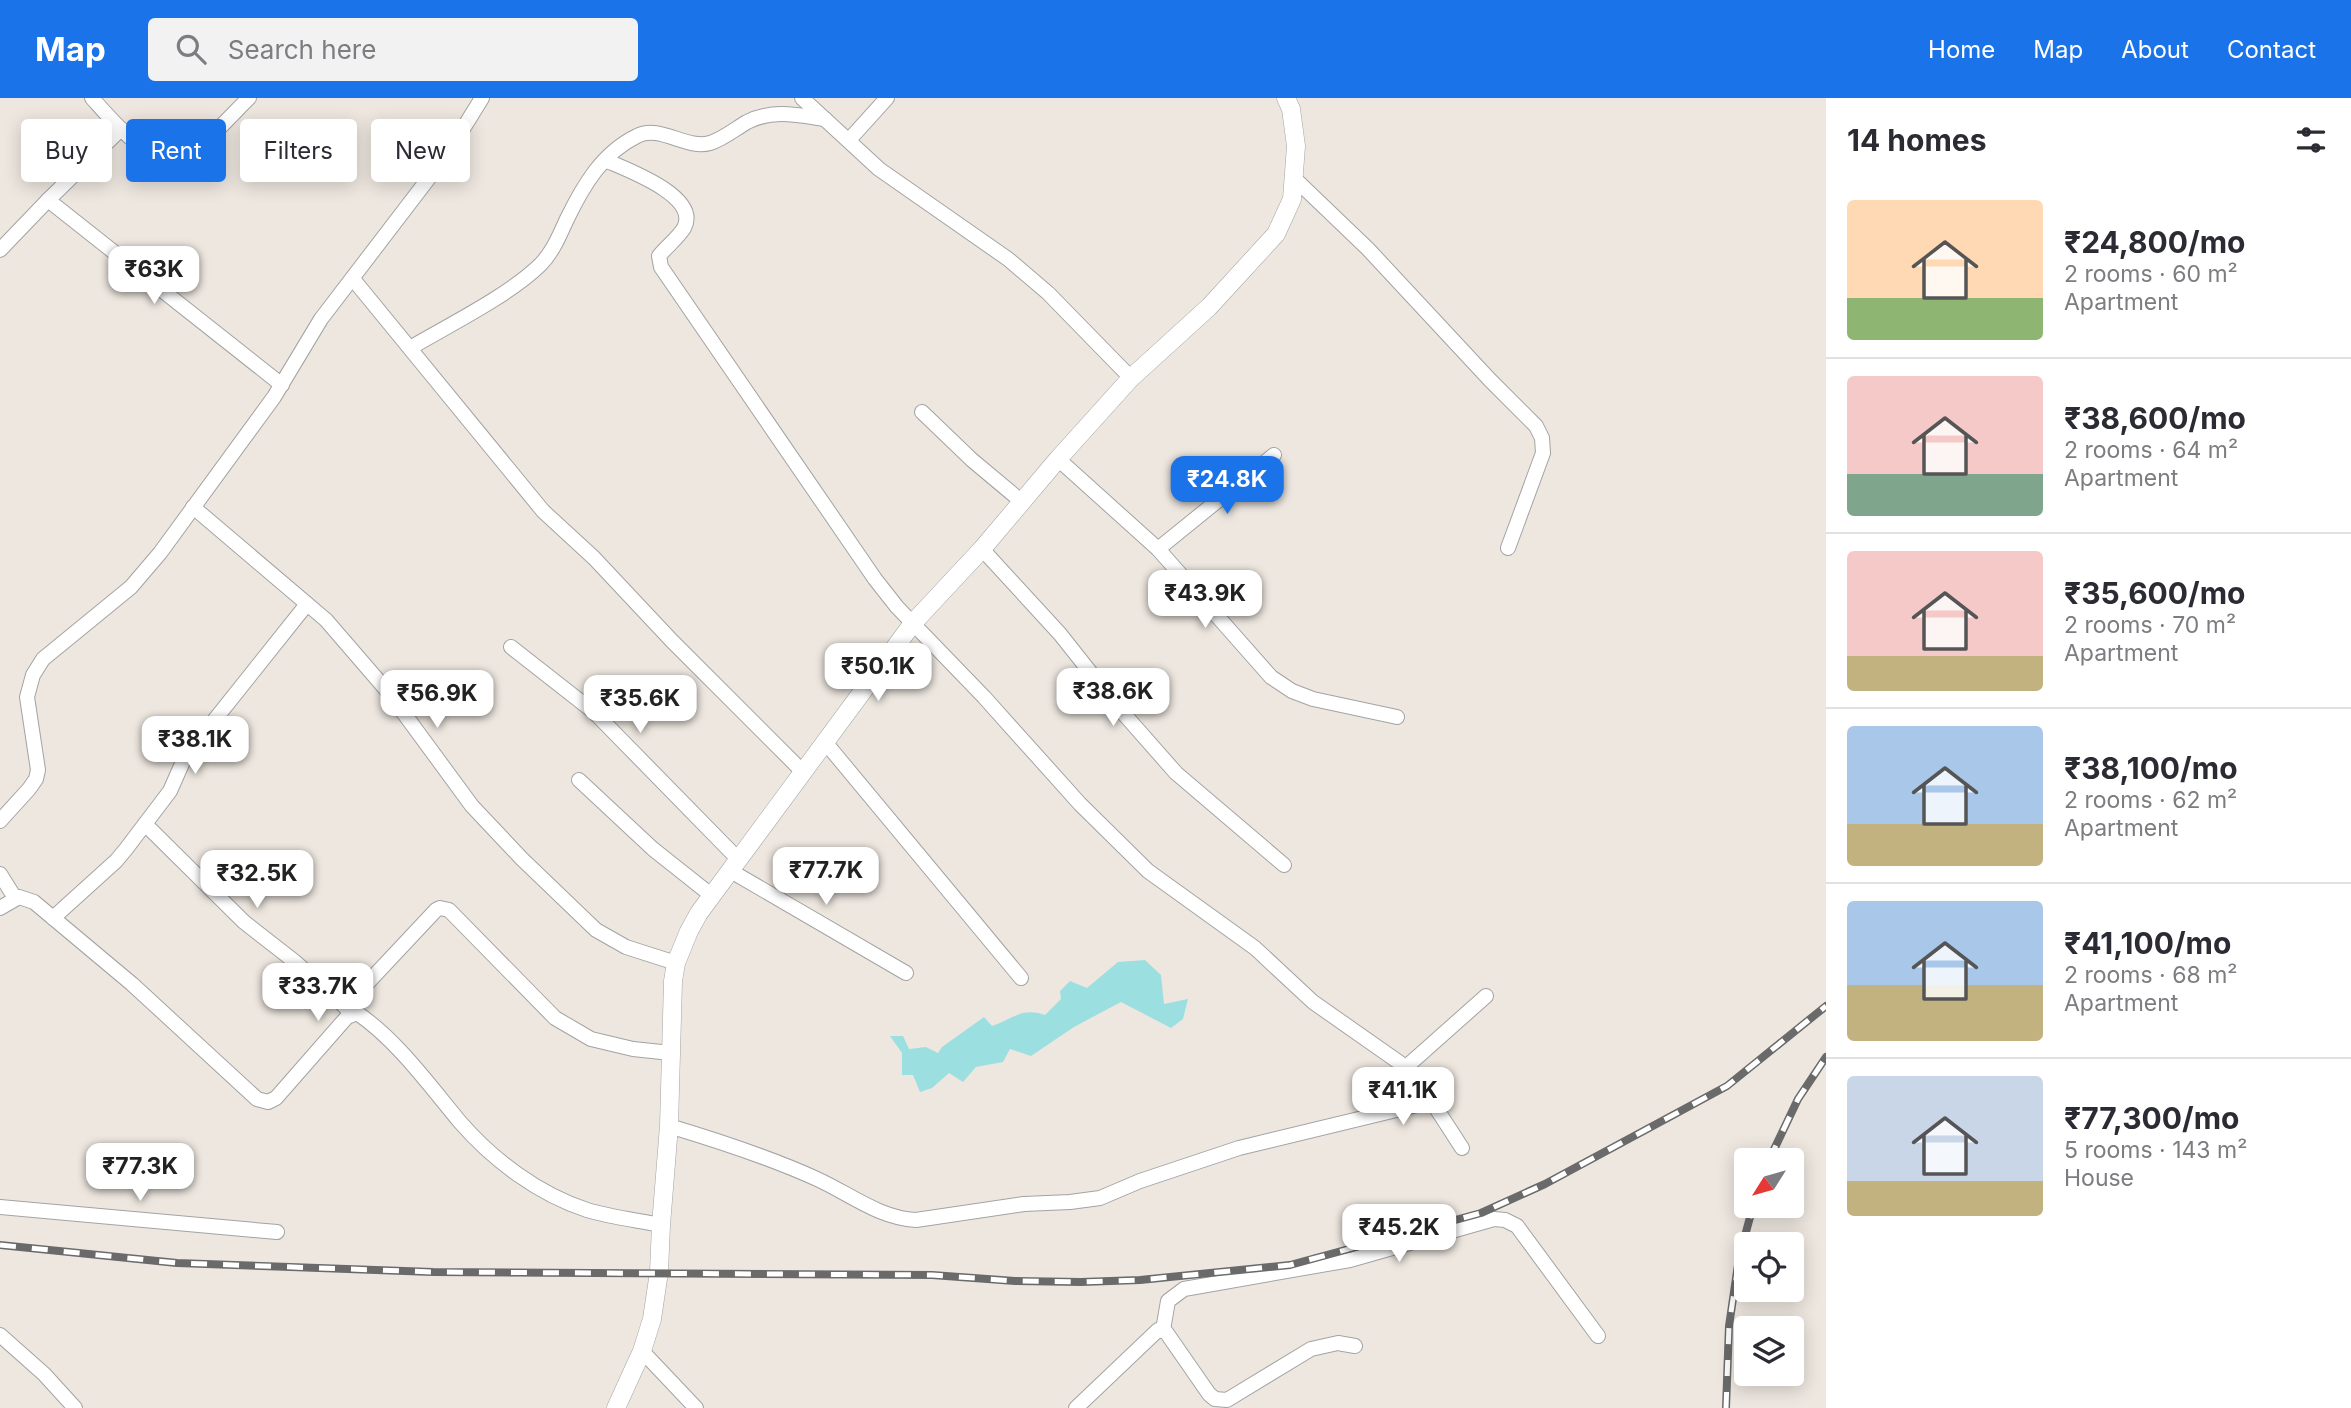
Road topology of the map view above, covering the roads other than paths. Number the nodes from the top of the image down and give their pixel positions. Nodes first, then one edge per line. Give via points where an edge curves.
1 (92, 98) edge
2 (249, 98) edge
3 (482, 98) edge
4 (803, 98) edge
5 (887, 98) edge
6 (1286, 98) edge
7 (825, 119) junction
8 (121, 129) junction
9 (849, 140) junction
10 (605, 160) junction
11 (1294, 178) junction
12 (48, 200) junction
13 (0, 250) edge
14 (353, 279) junction
15 (410, 348) junction
16 (1131, 378) junction
17 (282, 385) junction
18 (922, 412) dead end
19 (1274, 455) dead end
20 (1058, 459) junction
21 (1021, 501) junction
22 (194, 508) junction
23 (1508, 548) dead end
24 (982, 549) junction
25 (1158, 550) junction
26 (307, 604) junction
27 (913, 623) junction
28 (511, 647) dead end
29 (1397, 717) dead end
30 (825, 742) junction
31 (804, 773) junction
32 (579, 780) dead end
33 (0, 821) edge
34 (145, 824) junction
35 (734, 864) junction
36 (1284, 865) dead end
37 (0, 874) edge
38 (711, 895) junction
39 (15, 898) junction
40 (0, 908) edge
41 (53, 918) junction
42 (676, 963) junction
43 (906, 973) dead end
44 (1021, 978) dead end
45 (1486, 996) dead end
46 (348, 1010) junction
47 (671, 1053) junction
48 (1405, 1068) junction
49 (1427, 1094) junction
50 (669, 1126) junction
51 (1462, 1148) dead end
52 (0, 1207) edge
53 (661, 1225) junction
54 (277, 1232) dead end
55 (1163, 1331) junction
56 (0, 1335) edge
57 (1598, 1336) dead end
58 (1355, 1346) dead end
59 (642, 1350) junction
60 (75, 1408) edge
61 (616, 1408) edge
62 (696, 1408) edge
63 (1076, 1408) edge

1 - 8 street
2 - 8 street via 197,148 178,158 147,150
3 - 14 street via 448,153
4 - 7 street
5 - 9 street
6 - 11 street via 1296,146
7 - 9 street
7 - 10 street via 764,115 702,145 650,132
8 - 12 street
9 - 16 street via 878,169 1008,258
10 - 15 street via 588,180 554,248 540,265 495,299
10 - 27 street via 653,182 683,205 685,226 659,256 661,267 875,579
11 - 16 street via 1292,199 1276,234 1209,307
11 - 23 street via 1536,426 1544,453
12 - 13 street
12 - 17 street
14 - 15 street
14 - 17 street via 321,319
15 - 31 street via 543,511
16 - 20 street
17 - 22 street
18 - 21 street
19 - 25 street
20 - 21 street
20 - 25 street
21 - 24 street
22 - 26 street
22 - 33 street via 131,587 43,659 33,675 27,697 36,779
24 - 27 street
24 - 36 street via 1177,773
25 - 29 street via 1271,677 1313,699
26 - 34 street via 185,757 170,791
26 - 42 street via 388,693 459,791 522,859 597,930 626,947
27 - 30 street
27 - 48 street via 1148,871 1245,940 1312,1002
28 - 35 street via 594,712
30 - 31 street
30 - 44 street
31 - 35 street
32 - 38 street
34 - 41 street via 117,861
34 - 46 street via 244,922
35 - 38 street
35 - 43 street
37 - 39 street
38 - 42 street
39 - 40 street
39 - 41 street via 28,899
41 - 46 street via 264,1102 279,1094 347,1017
42 - 47 street
45 - 48 street
46 - 47 street via 436,910 444,908 555,1018 591,1039
46 - 53 street via 360,1015 413,1065 488,1152 520,1176 589,1210
47 - 50 street
48 - 49 street
49 - 50 street via 1421,1104 1239,1148 1100,1198 916,1220 879,1211 789,1167
49 - 51 street
50 - 53 street
52 - 54 street
53 - 59 street via 652,1319
55 - 57 street via 1168,1301 1184,1289 1350,1260 1494,1219 1517,1226
55 - 58 street via 1203,1387 1221,1400 1311,1349 1338,1343
55 - 63 street via 1155,1333
56 - 60 street
59 - 61 street
59 - 62 street

